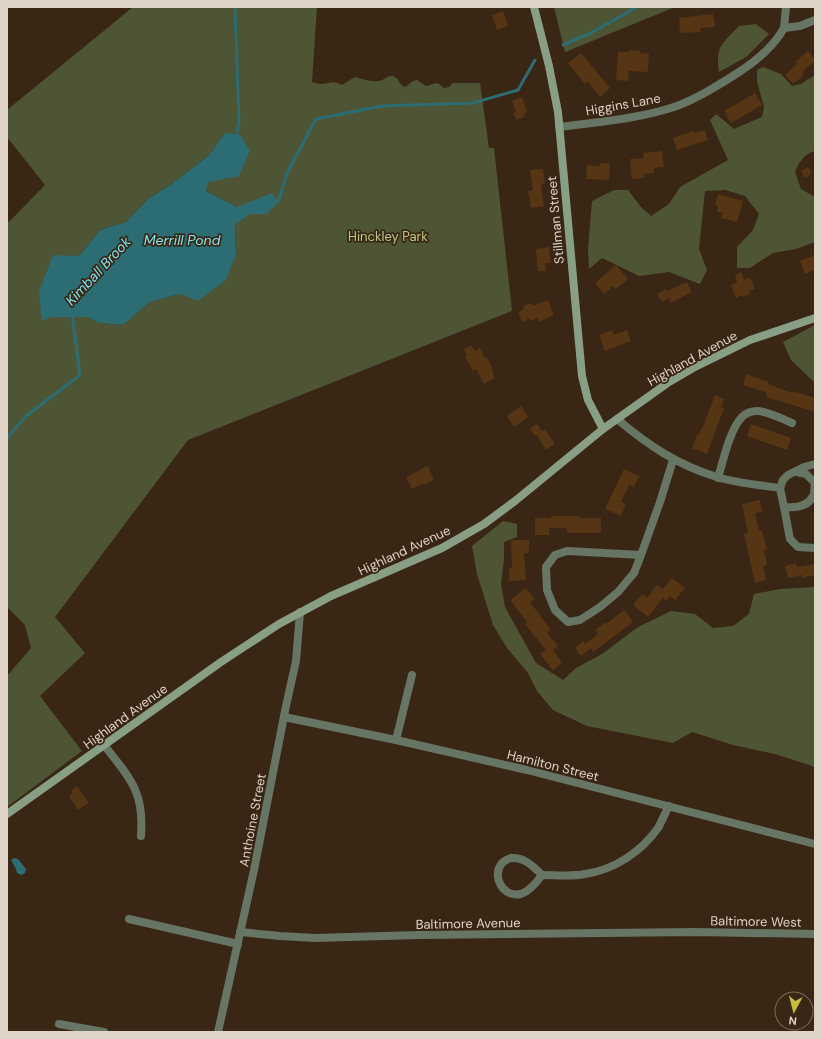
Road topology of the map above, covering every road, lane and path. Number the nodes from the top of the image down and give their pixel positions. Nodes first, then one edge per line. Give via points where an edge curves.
1 (534, 7) edge
2 (786, 7) edge
3 (815, 20) edge
4 (784, 28) junction
5 (559, 127) junction
6 (815, 318) edge
7 (617, 419) junction
8 (792, 423) dead end
9 (603, 429) junction
10 (673, 460) junction
11 (815, 464) edge
12 (797, 472) junction
13 (718, 478) junction
14 (780, 488) junction
15 (784, 507) junction
16 (815, 548) edge
17 (641, 555) junction
18 (300, 612) junction
19 (412, 675) dead end
20 (284, 717) junction
21 (396, 740) junction
22 (104, 745) junction
23 (669, 806) junction
24 (7, 814) edge
25 (141, 836) dead end
26 (815, 844) edge
27 (542, 875) junction
28 (129, 919) dead end
29 (240, 932) junction
30 (696, 932) joint
31 (815, 934) edge
32 (238, 944) junction
33 (60, 1024) dead end
34 (104, 1032) edge
35 (218, 1032) edge

1 - 5 street, Stillman Street via 549,66
2 - 4 street, Higgins Lane
3 - 4 street via 800,26
4 - 5 street, Higgins Lane via 766,52 743,70 695,98 644,115
5 - 9 street, Stillman Street via 582,376 588,400
6 - 7 street, Highland Avenue via 750,340 704,363 669,382
7 - 9 street, Highland Avenue
7 - 10 street
8 - 13 street via 757,411 743,416 727,447
9 - 18 street, Highland Avenue via 484,524 442,548
10 - 13 street
10 - 17 street
11 - 12 street
12 - 14 street via 788,475
12 - 15 street via 806,474 815,483 814,495 806,504 795,508
13 - 14 street
14 - 15 street
15 - 16 street via 790,539 798,547
17 - 17 street via 567,551 555,555 546,568 547,590 555,610 568,622 580,620 618,592 634,573
18 - 20 street, Anthoine Street via 298,649
18 - 22 street, Highland Avenue via 221,662
19 - 21 street
20 - 21 street, Hamilton Street
20 - 29 street, Anthoine Street
21 - 23 street, Hamilton Street
22 - 24 street, Highland Avenue
22 - 25 street via 136,791 141,813
23 - 26 street, Hamilton Street
23 - 27 street via 658,828 644,844 612,867 585,874
27 - 27 street via 522,894 513,894 505,891 499,884 497,873 502,862 519,858
28 - 32 street
29 - 30 street, Baltimore Avenue via 332,938
29 - 32 street, Anthoine Street
30 - 31 street, Baltimore West
32 - 35 street, Anthoine Street
33 - 34 street

